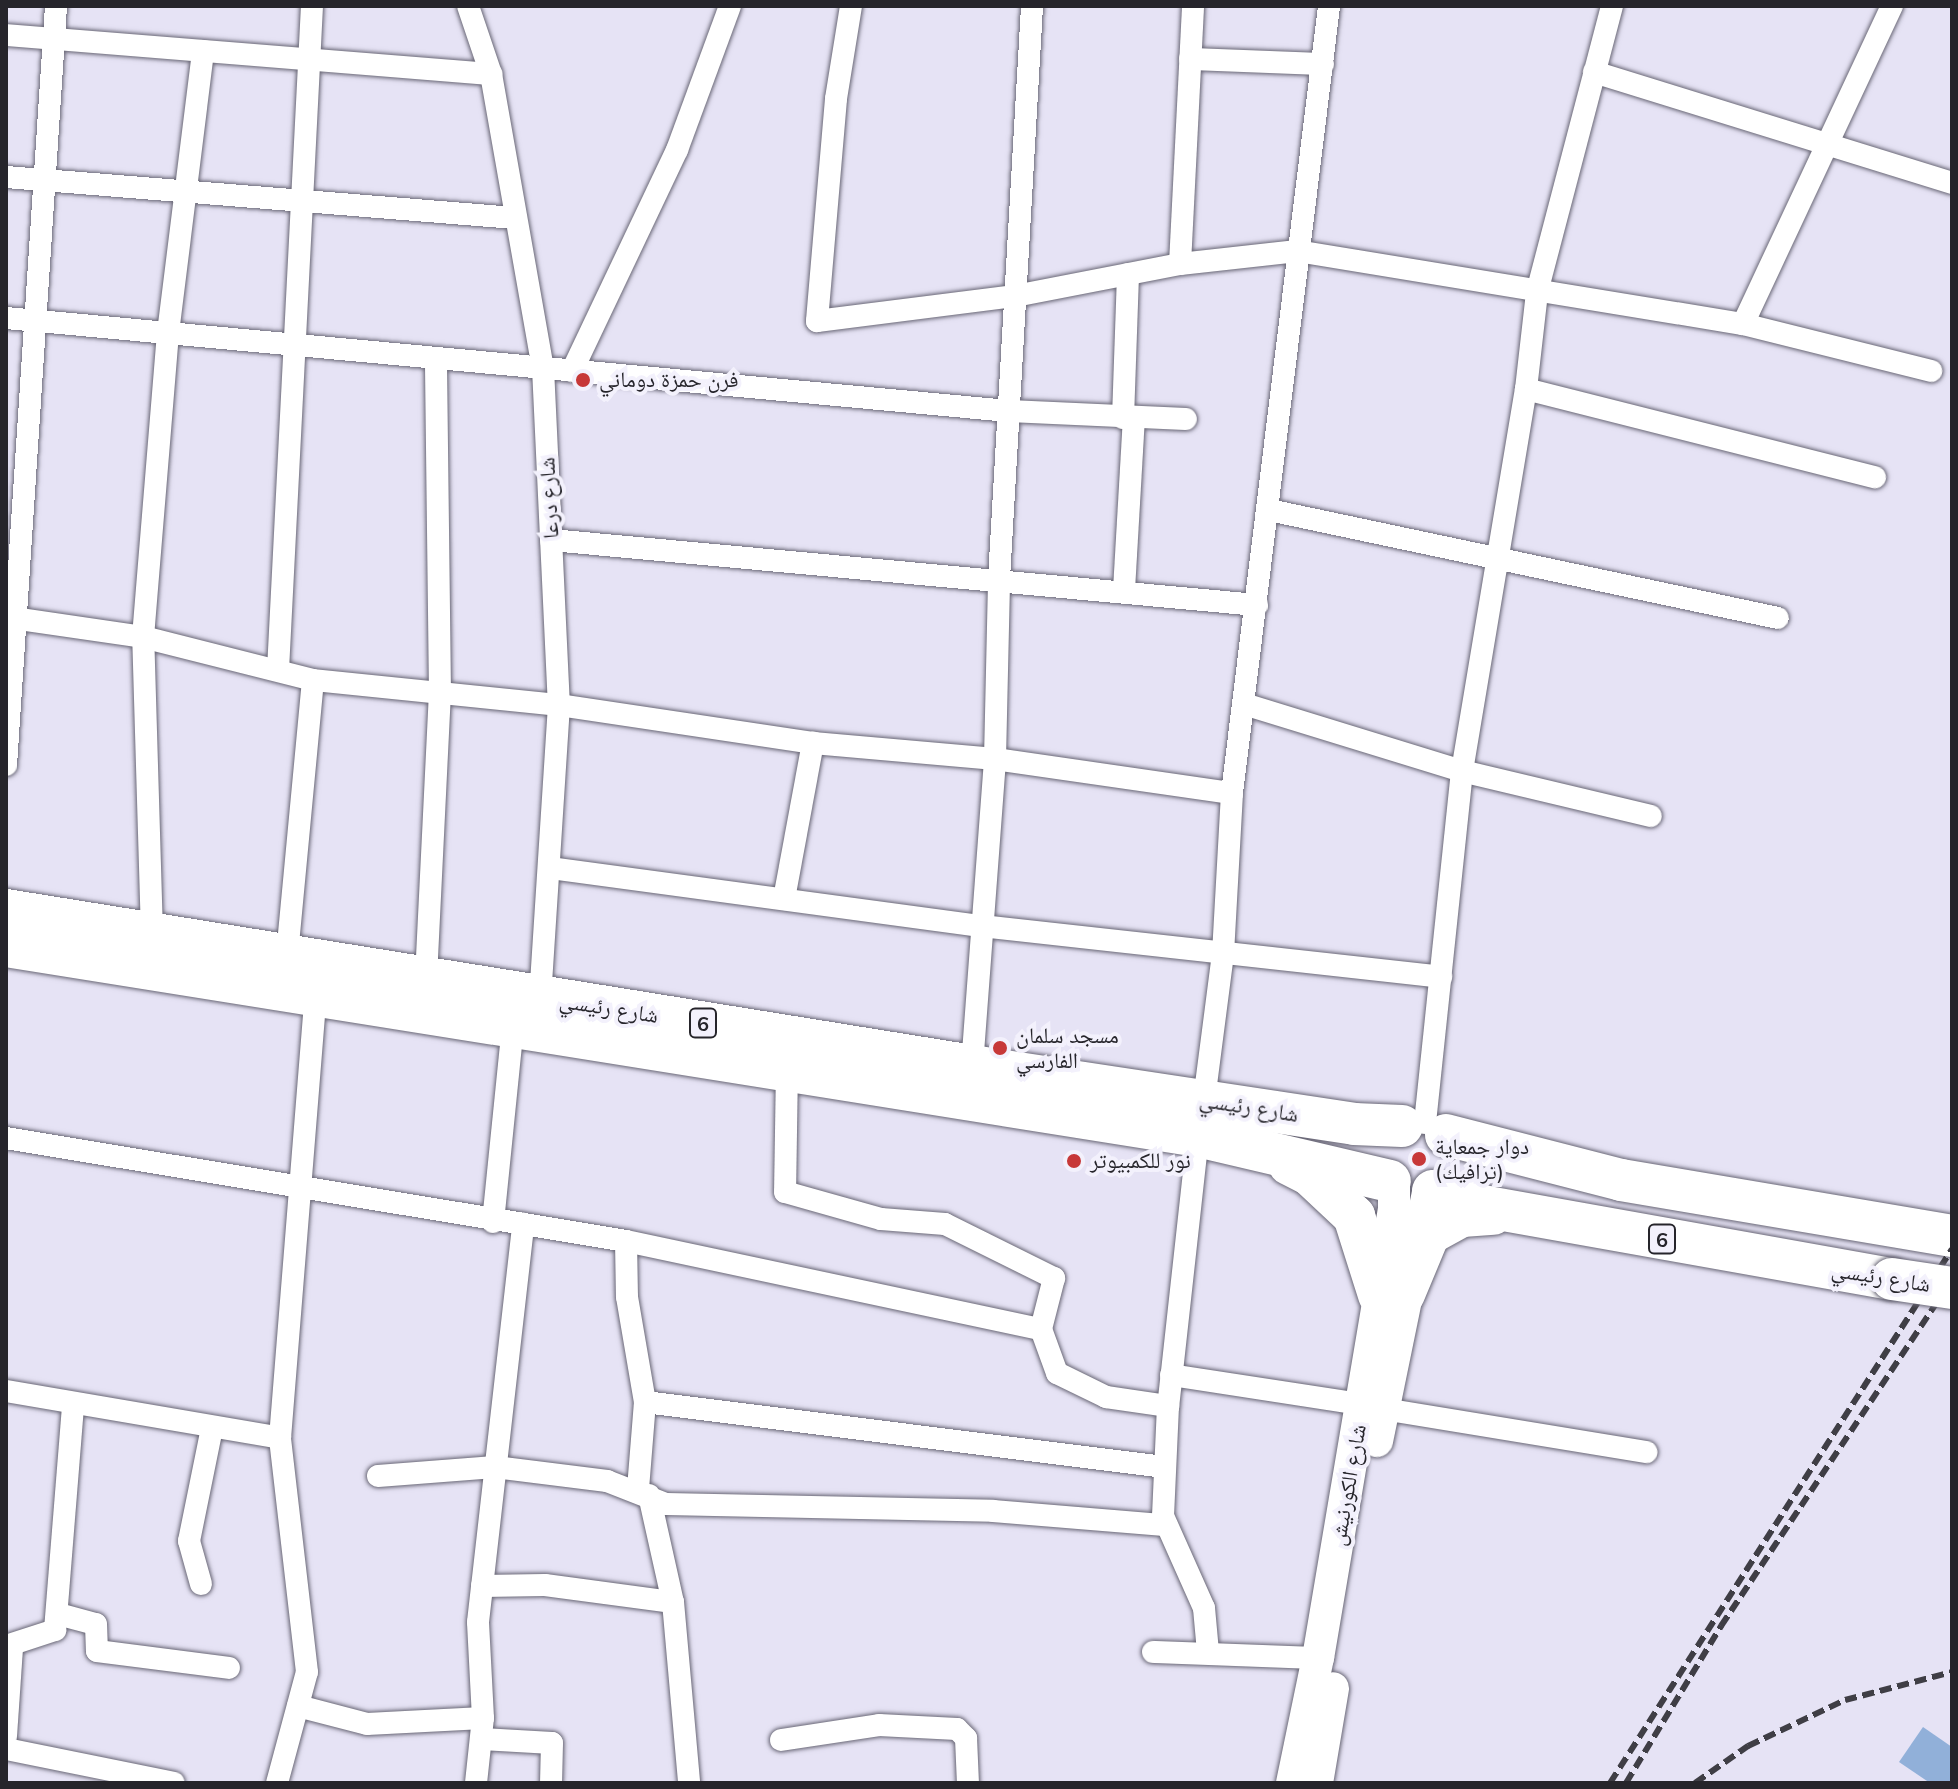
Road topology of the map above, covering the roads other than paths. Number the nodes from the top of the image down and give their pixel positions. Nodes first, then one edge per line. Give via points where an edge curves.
1 (56, 6) edge
2 (312, 6) edge
3 (468, 6) edge
4 (730, 6) edge
5 (851, 6) edge
6 (1032, 6) edge
7 (1193, 6) edge
8 (1329, 6) edge
9 (1612, 6) edge
10 (1892, 6) edge
11 (6, 35) edge
12 (54, 39) junction
13 (203, 51) junction
14 (310, 59) junction
15 (1190, 59) junction
16 (1323, 64) junction
17 (1594, 72) junction
18 (491, 74) junction
19 (1829, 141) junction
20 (6, 177) edge
21 (44, 180) junction
22 (1952, 183) edge
23 (186, 191) junction
24 (303, 201) junction
25 (515, 218) junction
26 (1297, 251) junction
27 (1180, 264) junction
28 (1128, 274) junction
29 (1537, 292) junction
30 (1015, 296) junction
31 (6, 318) edge
32 (34, 321) junction
33 (1743, 324) junction
34 (168, 333) junction
35 (297, 345) junction
36 (436, 358) junction
37 (543, 368) junction
38 (572, 371) junction
39 (1931, 371) dead end
40 (1526, 389) junction
41 (1009, 411) junction
42 (1128, 419) junction
43 (1186, 419) dead end
44 (1875, 477) dead end
45 (1269, 510) junction
46 (551, 540) junction
47 (1494, 558) junction
48 (999, 579) junction
49 (1124, 590) junction
50 (1257, 605) junction
51 (10, 617) edge
52 (1778, 618) dead end
53 (143, 637) junction
54 (278, 670) junction
55 (313, 680) junction
56 (440, 693) junction
57 (1244, 704) junction
58 (559, 705) junction
59 (813, 743) junction
60 (995, 759) junction
61 (6, 765) edge
62 (1462, 771) junction
63 (1232, 793) junction
64 (1651, 816) dead end
65 (551, 868) junction
66 (784, 899) junction
67 (6, 910) edge
68 (981, 926) junction
69 (152, 934) junction
70 (6, 946) edge
71 (1223, 954) junction
72 (306, 976) junction
73 (1441, 977) junction
74 (426, 978) junction
75 (526, 1010) junction
76 (972, 1066) junction
77 (787, 1068) junction
78 (1201, 1118) junction
79 (1424, 1128) junction
80 (6, 1138) edge
81 (1240, 1143) junction
82 (1411, 1187) junction
83 (300, 1189) junction
84 (1546, 1218) junction
85 (493, 1222) junction
86 (523, 1224) junction
87 (1952, 1236) edge
88 (626, 1241) junction
89 (1952, 1288) edge
90 (1391, 1295) junction
91 (1041, 1329) junction
92 (1171, 1375) junction
93 (6, 1391) edge
94 (645, 1402) junction
95 (73, 1404) junction
96 (1168, 1406) junction
97 (1372, 1407) junction
98 (212, 1428) junction
99 (280, 1438) junction
100 (1647, 1452) dead end
101 (495, 1467) junction
102 (1165, 1467) junction
103 (378, 1476) dead end
104 (644, 1492) junction
105 (1164, 1525) junction
106 (201, 1584) dead end
107 (482, 1586) junction
108 (673, 1602) junction
109 (58, 1614) junction
110 (9, 1647) edge
111 (1153, 1652) dead end
112 (1208, 1652) junction
113 (1318, 1658) junction
114 (229, 1668) dead end
115 (298, 1706) junction
116 (482, 1729) junction
117 (6, 1736) edge
118 (781, 1740) dead end
119 (6, 1749) edge
120 (174, 1783) edge
121 (277, 1783) edge
122 (476, 1783) edge
123 (551, 1783) edge
124 (689, 1783) edge
125 (968, 1783) edge
126 (1292, 1783) edge
127 (1317, 1783) edge

1 - 12 street
2 - 14 street
3 - 18 street, شارع درعا
4 - 38 street via 671,163
5 - 30 street via 836,99 817,321
6 - 30 street
7 - 15 street
8 - 16 street
9 - 17 street
10 - 19 street
11 - 12 street
12 - 13 street
12 - 21 street
13 - 14 street
13 - 23 street
14 - 18 street
14 - 24 street
15 - 16 street
15 - 27 street
16 - 26 street
17 - 19 street
17 - 29 street
18 - 25 street, شارع درعا
19 - 22 street
19 - 33 street
20 - 21 street
21 - 23 street
21 - 32 street
23 - 24 street
23 - 34 street
24 - 25 street
24 - 35 street
25 - 37 street, شارع درعا
26 - 27 street
26 - 29 street
26 - 45 street
27 - 28 street
28 - 30 street
28 - 42 street
29 - 33 street
29 - 40 street
30 - 41 street
31 - 32 street
32 - 34 street
32 - 51 street
33 - 39 street
34 - 35 street
34 - 53 street
35 - 36 street
35 - 54 street
36 - 37 street
36 - 56 street
37 - 38 street
37 - 46 street, شارع درعا
38 - 41 street
40 - 44 street
40 - 47 street
41 - 42 street
41 - 48 street
42 - 43 street
42 - 49 street
45 - 47 street
45 - 50 street
46 - 48 street
46 - 58 street, شارع درعا
47 - 52 street
47 - 62 street
48 - 49 street
48 - 60 street
49 - 50 street
50 - 57 street
51 - 53 street
51 - 61 street
53 - 54 street
53 - 69 street
54 - 55 street
55 - 56 street
55 - 72 street
56 - 58 street
56 - 74 street
57 - 62 street
57 - 63 street
58 - 59 street
58 - 65 street, شارع درعا
59 - 60 street
59 - 66 street
60 - 63 street
60 - 68 street
62 - 64 street
62 - 73 street
63 - 71 street
65 - 66 street
65 - 75 street, شارع درعا
66 - 68 street
67 - 69 highway, شارع رئيسي / 6
68 - 71 street
68 - 76 street
69 - 72 highway, شارع رئيسي / 6
70 - 72 highway, شارع رئيسي / 6
71 - 73 street
71 - 78 street
72 - 74 highway, شارع رئيسي / 6
72 - 75 highway, شارع رئيسي / 6
72 - 83 street
73 - 79 street
74 - 75 highway, شارع رئيسي / 6
75 - 76 highway, شارع رئيسي / 6
75 - 77 highway, شارع رئيسي / 6
75 - 85 street, شارع درعا
76 - 78 highway, شارع رئيسي / 6
77 - 78 highway, شارع رئيسي / 6
77 - 91 street via 785,1192 881,1219 945,1224 1054,1278
78 - 79 highway, شارع رئيسي / 6
78 - 81 highway, شارع رئيسي / 6
78 - 92 street
79 - 82 highway via 1383,1147 1382,1165
79 - 82 highway via 1454,1163 1447,1179
79 - 87 highway, شارع رئيسي / 6 via 1621,1180
80 - 83 street
81 - 82 highway, شارع رئيسي / 6
81 - 90 highway via 1309,1174 1342,1202
82 - 84 highway, شارع رئيسي / 6
82 - 90 street, شارع الكورنيش
83 - 85 street
83 - 99 street
84 - 89 highway, شارع رئيسي / 6, bridge
84 - 90 highway via 1480,1214 1449,1220 1424,1241
85 - 86 street
86 - 88 street
86 - 101 street
88 - 91 street
88 - 94 street via 627,1297
90 - 97 street, شارع الكورنيش
91 - 96 street via 1057,1373 1106,1397
92 - 96 street
92 - 97 street
93 - 95 street
94 - 102 street
94 - 104 street
95 - 98 street
95 - 109 street
96 - 102 street
97 - 100 street
97 - 113 street, شارع الكورنيش
97 - 127 street, شارع الكورنيش
98 - 99 street
98 - 106 street via 189,1541
99 - 115 street via 307,1672
101 - 103 street
101 - 104 street
101 - 107 street
102 - 105 street
104 - 105 street via 666,1504 1008,1511
104 - 108 street
105 - 112 street via 1204,1608
107 - 108 street via 545,1585
107 - 116 street
108 - 124 street
109 - 110 street via 55,1630
109 - 114 street via 96,1624 97,1651
110 - 117 street
111 - 112 street
112 - 113 street
113 - 126 street, شارع الكورنيش
115 - 116 street via 367,1724
115 - 121 street
116 - 122 street
116 - 123 street via 552,1743
118 - 125 street via 879,1725 957,1729 967,1744
119 - 120 street

